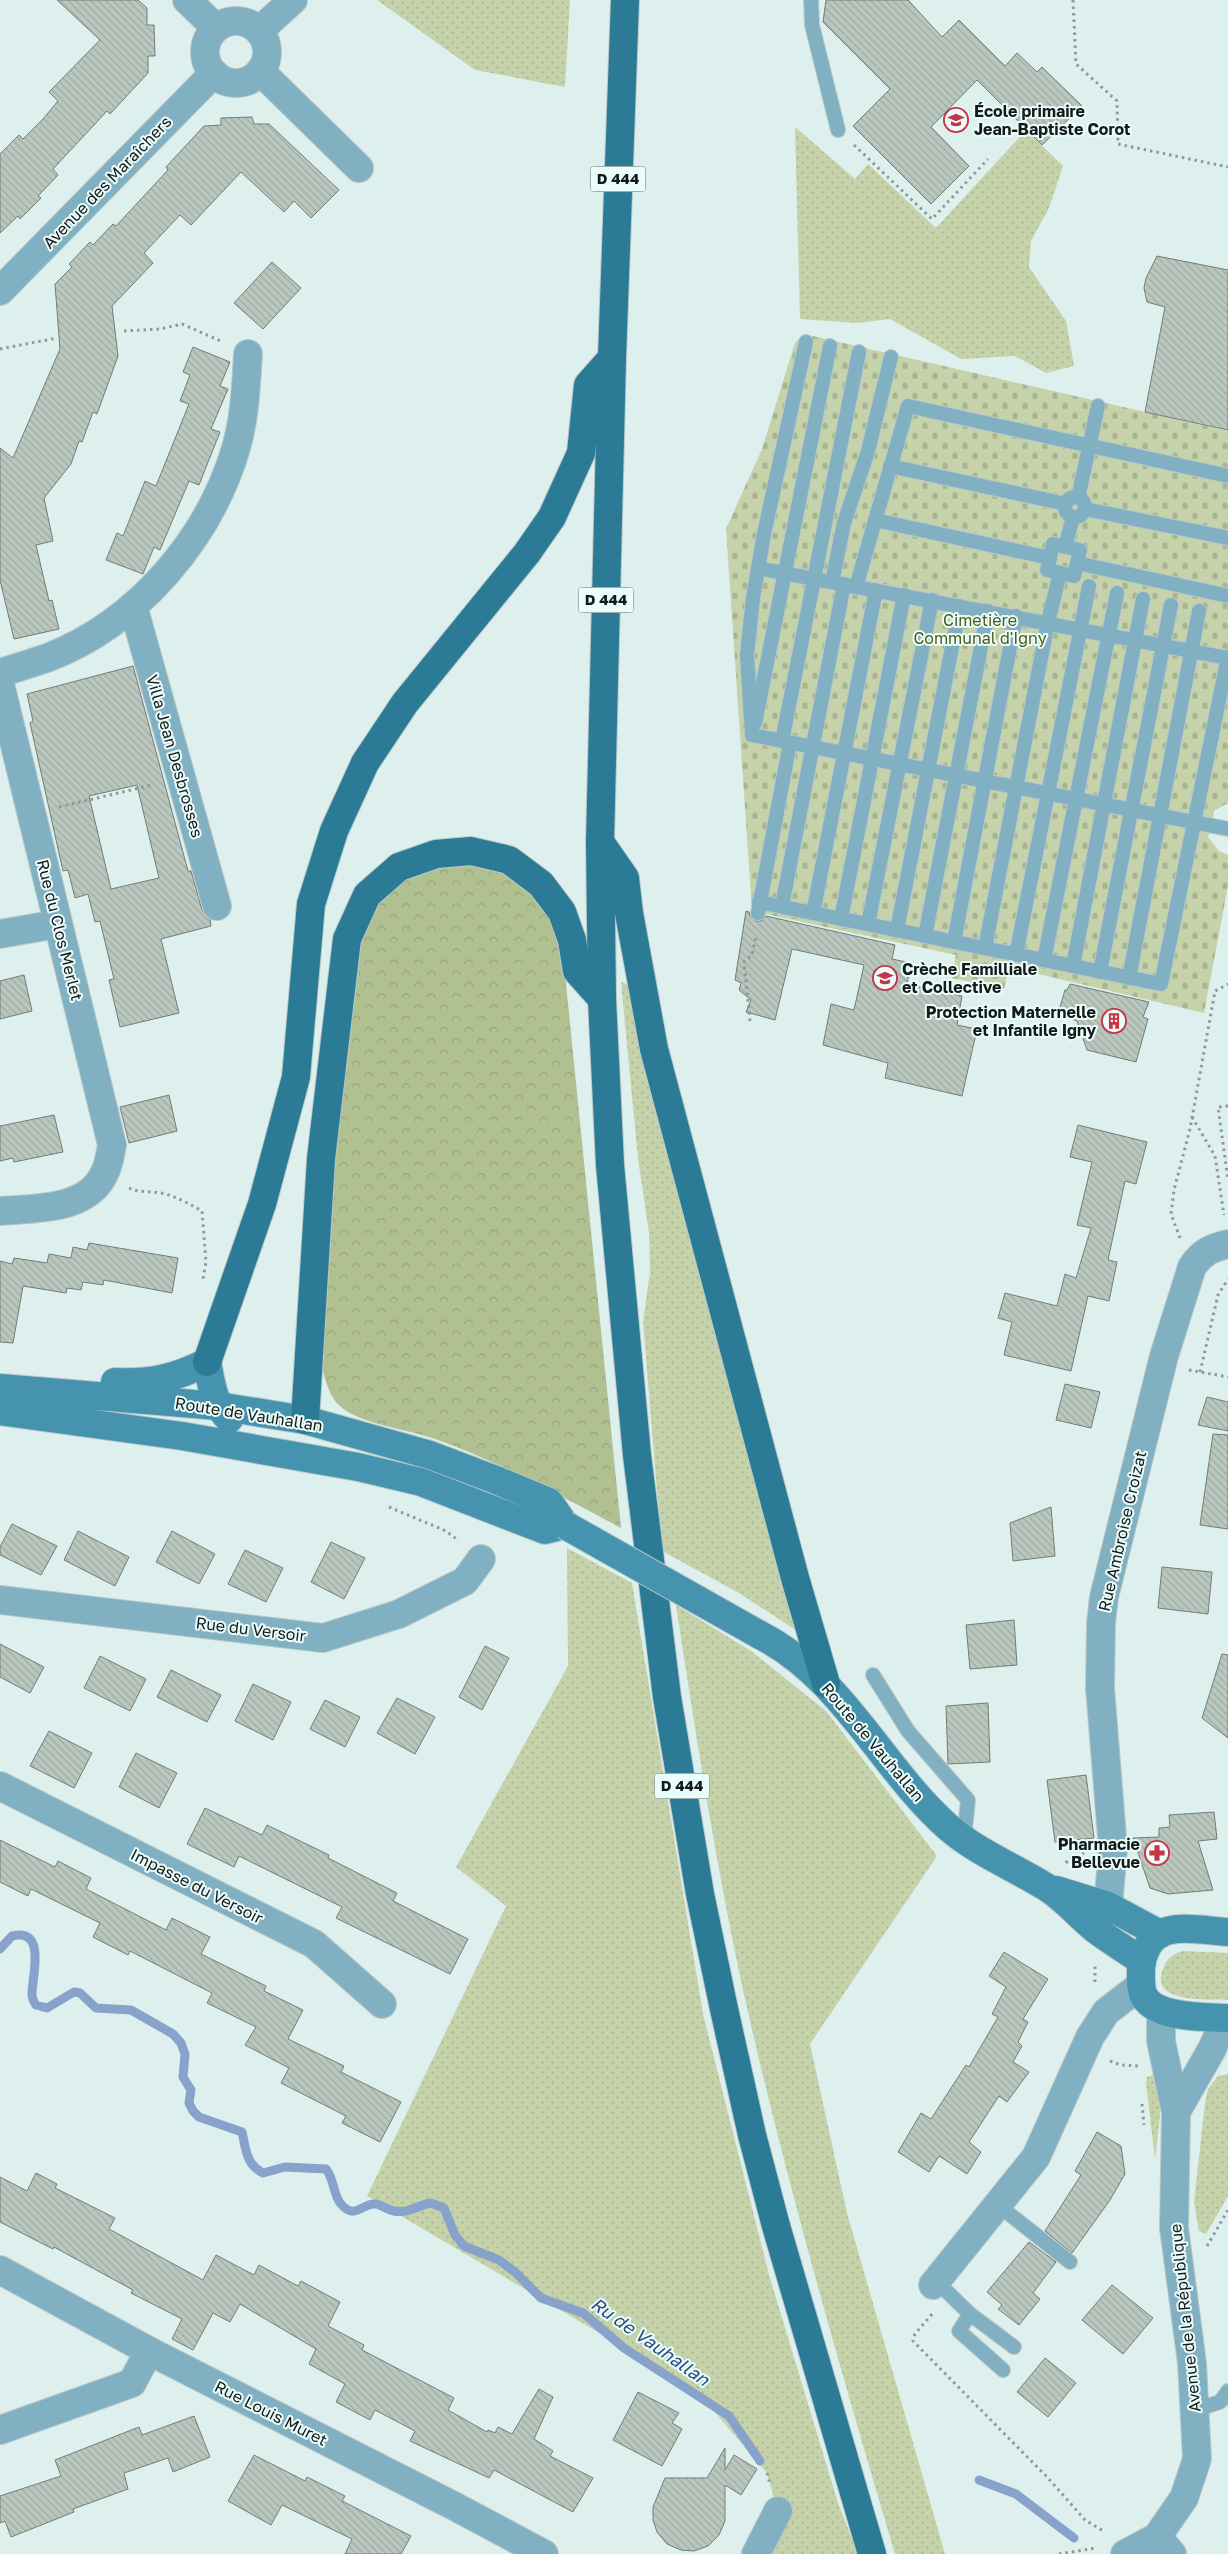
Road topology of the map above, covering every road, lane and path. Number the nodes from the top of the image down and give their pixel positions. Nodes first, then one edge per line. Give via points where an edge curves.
1 (186, 0) edge
2 (625, 0) edge
3 (811, 0) edge
4 (1072, 0) edge
5 (286, 2) edge
6 (216, 28) junction
7 (259, 31) junction
8 (260, 71) junction
9 (214, 73) junction
10 (838, 130) joint
11 (988, 159) dead end
12 (1228, 167) edge
13 (359, 168) dead end
14 (0, 290) edge
15 (124, 331) dead end
16 (57, 338) dead end
17 (806, 342) dead end
18 (830, 346) dead end
19 (0, 349) edge
20 (858, 352) dead end
21 (248, 354) joint
22 (612, 358) junction
23 (891, 358) dead end
24 (1098, 406) dead end
25 (1090, 445) junction
26 (890, 466) junction
27 (1228, 476) edge
28 (1077, 504) junction
29 (875, 520) junction
30 (1228, 538) edge
31 (1065, 547) junction
32 (1050, 558) junction
33 (1077, 563) junction
34 (758, 568) junction
35 (785, 573) junction
36 (1060, 573) junction
37 (814, 578) junction
38 (844, 584) junction
39 (1089, 586) dead end
40 (876, 590) junction
41 (1117, 593) dead end
42 (904, 595) junction
43 (1228, 596) edge
44 (1143, 599) dead end
45 (932, 600) junction
46 (1171, 605) dead end
47 (133, 606) junction
48 (960, 606) junction
49 (988, 611) junction
50 (1199, 611) dead end
51 (1016, 616) junction
52 (1048, 622) junction
53 (1080, 628) junction
54 (1108, 634) junction
55 (1135, 640) junction
56 (1164, 645) junction
57 (1192, 651) junction
58 (1227, 657) edge
59 (0, 673) edge
60 (0, 684) edge
61 (752, 735) junction
62 (786, 742) junction
63 (813, 747) junction
64 (844, 753) junction
65 (872, 758) junction
66 (900, 764) junction
67 (928, 769) junction
68 (956, 775) junction
69 (181, 778) junction
70 (985, 780) junction
71 (1017, 786) junction
72 (1048, 792) junction
73 (1076, 798) junction
74 (1104, 804) junction
75 (1132, 809) junction
76 (31, 814) junction
77 (1160, 814) junction
78 (1193, 821) junction
79 (1228, 828) edge
80 (600, 842) junction
81 (217, 906) dead end
82 (782, 906) junction
83 (758, 908) junction
84 (813, 913) junction
85 (841, 919) junction
86 (58, 924) junction
87 (868, 924) junction
88 (897, 930) junction
89 (0, 934) edge
90 (926, 936) junction
91 (954, 942) junction
92 (985, 948) junction
93 (1016, 955) junction
94 (1044, 960) junction
95 (1074, 966) junction
96 (1100, 972) junction
97 (1129, 978) junction
98 (1228, 984) edge
99 (602, 999) junction
100 (750, 1020) dead end
101 (1228, 1106) edge
102 (1192, 1117) junction
103 (104, 1176) junction
104 (1228, 1180) edge
105 (0, 1211) edge
106 (1227, 1244) edge
107 (1198, 1258) junction
108 (1228, 1279) edge
109 (202, 1280) dead end
110 (207, 1362) junction
111 (1162, 1365) junction
112 (1200, 1372) junction
113 (1228, 1377) edge
114 (0, 1388) edge
115 (38, 1391) junction
116 (218, 1406) junction
117 (0, 1411) edge
118 (304, 1420) junction
119 (254, 1449) junction
120 (565, 1524) junction
121 (482, 1559) dead end
122 (0, 1600) edge
123 (873, 1675) dead end
124 (826, 1684) junction
125 (0, 1786) edge
126 (964, 1839) junction
127 (1088, 1852) dead end
128 (1055, 1878) junction
129 (1108, 1906) junction
130 (1228, 1932) edge
131 (1160, 1934) junction
132 (1095, 1963) dead end
133 (1141, 1973) junction
134 (1093, 1988) dead end
135 (382, 2004) dead end
136 (1161, 2010) junction
137 (1227, 2018) edge
138 (1139, 2060) dead end
139 (1141, 2074) dead end
140 (1142, 2100) dead end
141 (1176, 2112) junction
142 (1145, 2135) dead end
143 (998, 2205) junction
144 (1070, 2262) dead end
145 (0, 2270) edge
146 (934, 2283) junction
147 (970, 2314) junction
148 (1014, 2347) dead end
149 (149, 2351) junction
150 (1003, 2370) dead end
151 (1228, 2391) edge
152 (1194, 2410) junction
153 (0, 2430) edge
154 (778, 2511) dead end
155 (1093, 2526) dead end
156 (1164, 2546) edge
157 (1098, 2548) dead end
158 (544, 2554) edge
159 (756, 2554) edge
160 (872, 2554) edge
161 (1059, 2554) edge
162 (1125, 2554) edge

1 - 6 street
2 - 22 main road, D 444
3 - 10 lane via 812,25
4 - 12 path via 1076,64 1117,101 1118,144
5 - 7 street
6 - 7 street via 240,20 252,24
6 - 9 street via 205,48 206,60
7 - 8 street via 266,43 267,56
8 - 9 street via 245,82 233,83
8 - 13 street
9 - 14 street, Avenue des Maraîchers
10 - 11 path via 932,219
15 - 21 path via 182,324
16 - 19 path
17 - 34 lane
18 - 35 lane
20 - 37 lane
21 - 47 street via 245,400 236,447 219,494 196,536 167,573
22 - 80 main road, D 444
22 - 110 main road via 588,386 581,453 552,517 405,703 365,763 334,831 310,904 296,1077 262,1204
23 - 38 lane via 868,451 844,523
24 - 25 lane
25 - 26 lane via 908,406
25 - 27 lane
25 - 28 lane
26 - 28 lane
26 - 29 lane
28 - 30 lane
28 - 31 lane via 1067,512 1073,517
29 - 32 lane
29 - 38 lane
31 - 32 lane via 1053,544
31 - 33 lane via 1080,550
32 - 36 lane via 1048,570
33 - 36 lane via 1074,576
33 - 43 lane
34 - 35 lane
34 - 61 lane via 746,655
35 - 37 lane
35 - 61 lane
36 - 52 lane
37 - 38 lane
37 - 62 lane
38 - 40 lane
38 - 63 lane
39 - 53 lane
40 - 42 lane
40 - 64 lane
41 - 54 lane
42 - 45 lane
42 - 65 lane
44 - 55 lane
45 - 48 lane
45 - 66 lane
46 - 56 lane
47 - 59 street via 75,644
47 - 69 street, Villa Jean Desbrosses
48 - 49 lane
48 - 67 lane
49 - 51 lane
49 - 68 lane
50 - 57 lane
51 - 52 lane
51 - 70 lane
52 - 53 lane
52 - 71 lane
53 - 54 lane
53 - 72 lane
54 - 55 lane
54 - 73 lane
55 - 56 lane
55 - 74 lane
56 - 57 lane
56 - 75 lane
57 - 58 lane
57 - 77 lane
58 - 78 lane
60 - 76 street, Rue du Clos Merlet
61 - 62 lane
62 - 63 lane
62 - 83 lane
63 - 64 lane
63 - 82 lane
64 - 65 lane
64 - 84 lane
65 - 66 lane
65 - 85 lane
66 - 67 lane
66 - 87 lane
67 - 68 lane
67 - 88 lane
68 - 70 lane
68 - 90 lane
69 - 76 path
69 - 81 street, Villa Jean Desbrosses
70 - 71 lane
70 - 91 lane
71 - 72 lane
71 - 92 lane
72 - 73 lane
72 - 93 lane
73 - 74 lane
73 - 94 lane
74 - 75 lane
74 - 95 lane
75 - 77 lane
75 - 96 lane
76 - 86 street, Rue du Clos Merlet
77 - 78 lane
77 - 97 lane
78 - 79 lane
78 - 97 lane via 1161,984
80 - 99 main road, D 444
80 - 124 main road via 625,878 654,1049
82 - 83 lane
82 - 84 lane
83 - 100 path via 752,955 744,962
84 - 85 lane
85 - 87 lane
86 - 89 street
86 - 103 street, Rue du Clos Merlet via 110,1129 112,1145
87 - 88 lane
88 - 90 lane
90 - 91 lane
91 - 92 lane
92 - 93 lane
93 - 94 lane
94 - 95 lane
95 - 96 lane
96 - 97 lane
98 - 102 path via 1215,991
99 - 118 main road via 577,971 572,940 562,912 540,884 509,860 471,851 436,854 399,867 367,894 347,939 321,1159
99 - 160 main road, D 444 via 610,1166 637,1455 667,1697 700,1894 764,2180
101 - 104 path via 1218,1107
102 - 106 path via 1215,1156
102 - 107 path via 1174,1190 1172,1214 1181,1241
103 - 105 street via 79,1198 53,1207
103 - 109 path via 136,1191 160,1193 183,1200 202,1211 206,1262
106 - 107 street via 1211,1248
107 - 111 street, Rue Ambroise Croizat via 1192,1267
108 - 112 path via 1218,1295
110 - 115 main road via 183,1375 141,1383 67,1379
110 - 116 main road
111 - 112 path
111 - 129 street, Rue Ambroise Croizat via 1110,1567 1101,1624 1100,1688 1113,1849
112 - 113 path
114 - 115 main road, Route de Vauhallan
115 - 116 main road, Route de Vauhallan
116 - 118 main road, Route de Vauhallan
116 - 119 main road
117 - 119 main road, Route de Vauhallan via 100,1423
118 - 119 main road via 280,1438
118 - 120 main road, Route de Vauhallan via 430,1455 496,1480 549,1502
119 - 120 main road, Route de Vauhallan via 358,1467 421,1482 545,1530
120 - 124 main road, Route de Vauhallan, bridge via 760,1635
121 - 122 street, Rue du Versoir via 465,1581 399,1614 323,1638
123 - 126 lane via 908,1731 968,1800
124 - 126 main road, Route de Vauhallan via 930,1809
125 - 135 street, Impasse du Versoir via 314,1944
126 - 128 main road, Route de Vauhallan
127 - 128 path via 1070,1858
128 - 129 main road, Route de Vauhallan
128 - 133 main road, Route de Vauhallan via 1096,1930
129 - 131 main road, Route de Vauhallan
130 - 131 main road via 1179,1930
131 - 133 main road via 1150,1943
132 - 134 path
133 - 136 main road, Route de Vauhallan via 1144,1996
133 - 143 street via 1106,2012 1090,2037 1036,2158
136 - 137 main road via 1177,2015
136 - 141 street, Avenue de la République via 1161,2041
137 - 141 street, Avenue de la République
138 - 139 path
140 - 142 path
141 - 152 street, Avenue de la République via 1174,2228 1192,2363
143 - 144 lane
143 - 146 street
145 - 149 street, Rue Louis Muret
146 - 147 lane
146 - 155 path via 940,2305 915,2334 913,2341
147 - 148 lane
147 - 150 lane via 959,2330
149 - 153 street via 132,2383
149 - 158 street, Rue Louis Muret
151 - 152 lane via 1220,2402
152 - 156 street, Avenue de la République via 1197,2459
154 - 159 street
156 - 162 street, Avenue de la République
157 - 161 path

